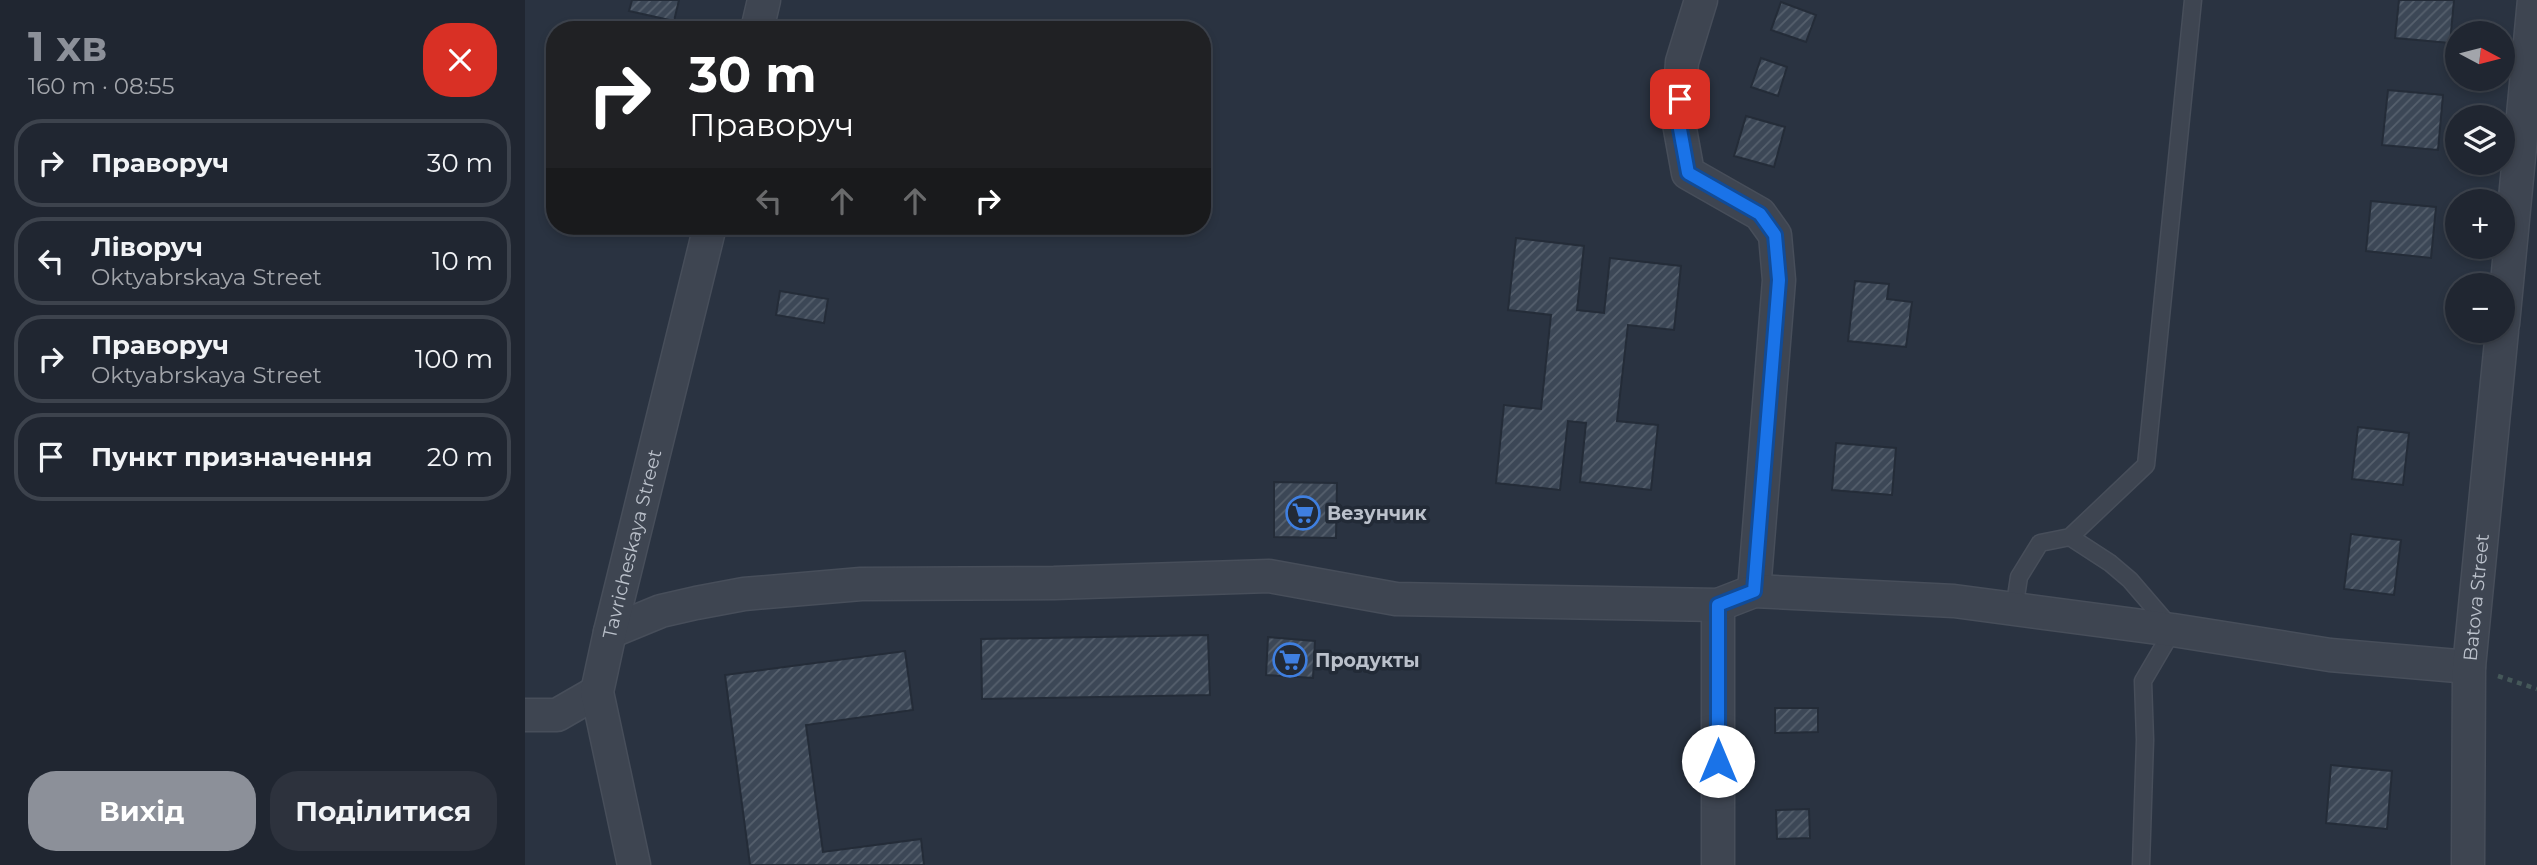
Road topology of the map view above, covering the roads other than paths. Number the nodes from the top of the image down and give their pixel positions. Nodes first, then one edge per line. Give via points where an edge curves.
1 (764, 0) edge
2 (1701, 0) edge
3 (2193, 0) edge
4 (2534, 0) edge
5 (759, 21) edge
6 (708, 235) edge
7 (2508, 273) edge
8 (2501, 343) edge
9 (2070, 537) junction
10 (1754, 591) junction
11 (1718, 605) junction
12 (2014, 610) junction
13 (2173, 630) junction
14 (610, 632) junction
15 (2469, 667) junction
16 (597, 692) junction
17 (525, 715) edge
18 (634, 865) edge
19 (1718, 865) edge
20 (2141, 865) edge
21 (2468, 865) edge

1 - 5 street
2 - 10 street via 1682,62 1678,118 1688,173 1760,214 1775,235 1779,280
3 - 9 lane via 2146,465
4 - 7 street
6 - 14 street, Tavricheskaya Street
8 - 15 street, Batova Street
9 - 12 lane via 2040,543 2019,577
9 - 13 lane via 2130,580
10 - 11 street
10 - 12 street via 1954,601
11 - 14 street via 1396,599 1269,576 861,584 744,594 661,611
11 - 19 street
12 - 13 street
13 - 15 street via 2330,655
13 - 20 lane via 2143,681
14 - 16 street, Tavricheskaya Street
15 - 21 street, Batova Street
16 - 17 street via 558,715
16 - 18 street, Tavricheskaya Street

